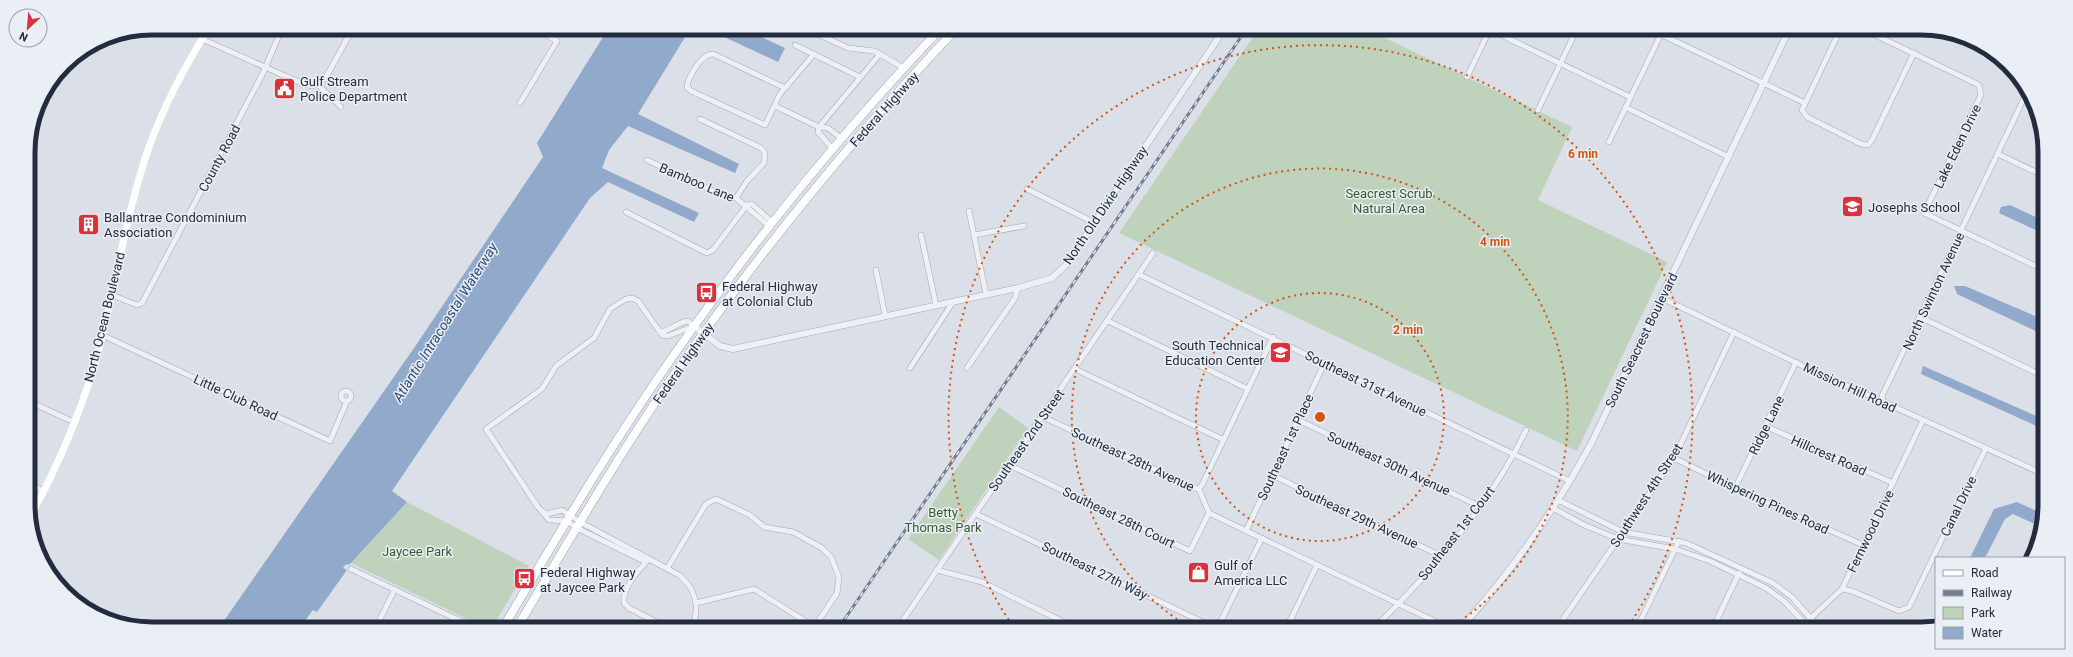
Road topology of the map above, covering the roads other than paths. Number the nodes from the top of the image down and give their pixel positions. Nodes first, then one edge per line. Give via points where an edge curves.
1 (204, 35) edge
2 (279, 35) edge
3 (349, 35) edge
4 (547, 35) edge
5 (820, 35) edge
6 (942, 35) edge
7 (942, 35) edge
8 (1220, 35) edge
9 (1487, 35) edge
10 (1501, 35) edge
11 (1574, 35) edge
12 (1660, 35) edge
13 (1665, 35) edge
14 (1787, 35) edge
15 (1838, 35) edge
16 (1876, 35) edge
17 (202, 39) junction
18 (795, 45) dead end
19 (1914, 53) junction
20 (814, 54) junction
21 (880, 54) junction
22 (1560, 63) junction
23 (265, 67) junction
24 (904, 68) junction
25 (860, 77) junction
26 (1467, 77) dead end
27 (1763, 83) junction
28 (317, 84) junction
29 (785, 88) junction
30 (1630, 97) junction
31 (2024, 98) edge
32 (520, 103) dead end
33 (1805, 103) junction
34 (774, 106) junction
35 (341, 107) dead end
36 (1625, 107) junction
37 (1538, 110) dead end
38 (700, 119) dead end
39 (819, 128) junction
40 (841, 138) junction
41 (1608, 142) dead end
42 (832, 148) junction
43 (1998, 154) junction
44 (1729, 157) junction
45 (647, 160) dead end
46 (2038, 173) edge
47 (1027, 189) dead end
48 (736, 198) junction
49 (789, 201) junction
50 (747, 205) junction
51 (969, 211) dead end
52 (626, 212) dead end
53 (1093, 222) junction
54 (771, 224) junction
55 (786, 224) junction
56 (1024, 226) dead end
57 (1961, 232) junction
58 (921, 235) dead end
59 (974, 235) junction
60 (769, 245) junction
61 (1153, 253) dead end
62 (2038, 267) edge
63 (876, 270) dead end
64 (1140, 274) junction
65 (1018, 288) junction
66 (986, 294) junction
67 (112, 295) junction
68 (1662, 298) junction
69 (953, 302) junction
70 (936, 305) junction
71 (885, 315) junction
72 (1920, 317) junction
73 (1108, 321) junction
74 (694, 326) junction
75 (660, 332) junction
76 (1734, 332) junction
77 (704, 333) junction
78 (102, 335) junction
79 (1272, 337) junction
80 (1796, 362) junction
81 (1324, 364) junction
82 (910, 368) dead end
83 (968, 368) dead end
84 (1075, 369) junction
85 (2038, 373) edge
86 (1248, 388) junction
87 (346, 401) dead end
88 (1883, 401) junction
89 (35, 404) edge
90 (1043, 417) junction
91 (1298, 420) junction
92 (1923, 420) junction
93 (74, 422) junction
94 (1765, 426) junction
95 (1526, 430) dead end
96 (1224, 440) junction
97 (1986, 448) junction
98 (1514, 454) junction
99 (1674, 458) junction
100 (1010, 464) junction
101 (2038, 472) edge
102 (1272, 475) junction
103 (1570, 481) junction
104 (1893, 483) junction
105 (35, 486) edge
106 (1736, 488) junction
107 (1199, 489) junction
108 (43, 490) junction
109 (1558, 500) junction
110 (1479, 506) junction
111 (35, 507) edge
112 (1553, 508) junction
113 (541, 511) junction
114 (1209, 513) junction
115 (976, 514) junction
116 (569, 519) junction
117 (579, 525) junction
118 (1246, 531) junction
119 (1623, 532) junction
120 (1262, 538) junction
121 (1618, 539) junction
122 (1679, 541) junction
123 (1863, 545) junction
124 (1675, 549) junction
125 (1441, 556) junction
126 (648, 560) junction
127 (1317, 565) junction
128 (668, 567) junction
129 (1742, 568) junction
130 (351, 569) dead end
131 (938, 570) junction
132 (1738, 575) junction
133 (534, 576) junction
134 (395, 589) junction
135 (1842, 589) junction
136 (696, 603) junction
137 (1398, 603) junction
138 (454, 618) junction
139 (1811, 619) junction
140 (1290, 620) joint
141 (378, 622) edge
142 (452, 622) edge
143 (462, 622) edge
144 (507, 622) edge
145 (516, 622) edge
146 (519, 622) edge
147 (656, 622) edge
148 (694, 622) edge
149 (808, 622) edge
150 (817, 622) edge
151 (901, 622) edge
152 (1064, 622) edge
153 (1203, 622) edge
154 (1220, 622) edge
155 (1295, 622) edge
156 (1380, 622) edge
157 (1437, 622) edge
158 (1466, 622) edge
159 (1560, 622) edge
160 (1640, 622) edge
161 (1716, 622) edge
162 (1803, 622) edge
163 (1809, 622) edge
164 (1814, 622) edge

1 - 17 main road, North Ocean Boulevard
2 - 23 street, County Road
3 - 28 street via 329,73
4 - 32 street via 557,41
5 - 21 street via 848,48
6 - 24 main road, Federal Highway
7 - 55 main road, Federal Highway
8 - 53 street, North Old Dixie Highway
9 - 26 street
10 - 22 street
11 - 22 street
12 - 30 street
13 - 27 street
14 - 27 street, South Seacrest Boulevard
15 - 33 street
16 - 19 street, Lake Eden Drive
17 - 23 street
17 - 67 main road, North Ocean Boulevard via 167,103 150,145 129,216
18 - 20 street
19 - 33 street via 1868,145 1806,117 1802,110
19 - 57 street, Lake Eden Drive via 1979,85 1981,90 1981,95 1924,213
20 - 25 street
20 - 29 street
21 - 24 street
21 - 25 street
22 - 30 street
22 - 37 street
23 - 28 street via 308,86
23 - 67 street, County Road via 142,303 137,305
24 - 40 main road, Federal Highway
25 - 39 street
27 - 33 street
27 - 44 street, South Seacrest Boulevard
28 - 35 street
29 - 34 street
29 - 34 street via 713,54 704,56 688,82 691,91 765,125
30 - 36 street
31 - 43 street, North Swinton Avenue
34 - 39 street
36 - 41 street
36 - 44 street
38 - 48 street via 761,148 765,153 764,163 747,181
39 - 40 street via 828,128
39 - 42 street via 821,137
40 - 42 main road, Federal Highway
42 - 49 main road, Federal Highway
43 - 46 street
43 - 57 street, North Swinton Avenue
44 - 68 street, South Seacrest Boulevard
45 - 48 street, Bamboo Lane via 726,197
47 - 53 street
48 - 50 street, Bamboo Lane
49 - 54 main road, Federal Highway
49 - 55 main road via 785,212
50 - 52 street via 713,250 707,253
50 - 54 street, Bamboo Lane via 752,204 759,209
51 - 59 street
53 - 65 street, North Old Dixie Highway via 1066,265 1055,276
54 - 60 main road via 774,232
54 - 74 main road, Federal Highway
55 - 60 main road, Federal Highway
56 - 59 street
57 - 62 street
57 - 72 street, North Swinton Avenue
58 - 70 street
59 - 66 street
60 - 77 main road, Federal Highway
61 - 64 street, Southeast 2nd Street
63 - 71 street
64 - 73 street, Southeast 2nd Street
64 - 79 street, Southeast 31st Avenue
65 - 66 street, North Old Dixie Highway
65 - 83 street via 1015,298
66 - 69 street, North Old Dixie Highway
67 - 78 main road, North Ocean Boulevard
68 - 76 street, Mission Hill Road
68 - 103 street, South Seacrest Boulevard via 1595,437
69 - 70 street, North Old Dixie Highway
69 - 82 street
70 - 71 street, North Old Dixie Highway
71 - 77 street, North Old Dixie Highway via 733,349 720,346
72 - 85 street
72 - 88 street, North Swinton Avenue via 1882,396
73 - 84 street, Southeast 2nd Street
73 - 86 street
74 - 75 street via 668,336
74 - 75 street via 688,321 682,321
74 - 77 street, North Old Dixie Highway
74 - 116 main road, Federal Highway via 621,433
75 - 113 street via 638,301 626,299 610,309 594,338 556,366 542,389 486,429
76 - 80 street, Mission Hill Road
76 - 99 street, Southwest 4th Street
77 - 117 main road, Federal Highway via 619,459
78 - 87 street, Little Club Road via 330,441
78 - 93 main road, North Ocean Boulevard
79 - 81 street, Southeast 31st Avenue
79 - 86 street
80 - 88 street, Mission Hill Road
80 - 94 street, Ridge Lane
81 - 91 street, Southeast 1st Place
81 - 98 street, Southeast 31st Avenue
84 - 90 street, Southeast 2nd Street
84 - 96 street
86 - 96 street
88 - 92 street, Mission Hill Road
89 - 93 street
90 - 100 street, Southeast 2nd Street
90 - 107 street, Southeast 28th Avenue
91 - 102 street, Southeast 1st Place
91 - 110 street, Southeast 30th Avenue
92 - 97 street, Mission Hill Road
92 - 104 street, Fernwood Drive
93 - 108 main road, North Ocean Boulevard
94 - 104 street, Hillcrest Road
94 - 106 street, Ridge Lane
95 - 98 street, Southeast 1st Court
96 - 107 street
97 - 101 street, Mission Hill Road
97 - 135 street, Canal Drive via 1909,607 1899,611
98 - 103 street, Southeast 31st Avenue
98 - 110 street, Southeast 1st Court
99 - 106 street, Whispering Pines Road
99 - 119 street, Southwest 4th Street
100 - 114 street, Southeast 28th Court via 1190,551
100 - 115 street, Southeast 2nd Street
102 - 118 street, Southeast 1st Place
102 - 125 street, Southeast 29th Avenue
103 - 109 street, South Seacrest Boulevard
104 - 123 street, Fernwood Drive
105 - 108 street
106 - 123 street, Whispering Pines Road
107 - 114 street, Southeast 28th Avenue
108 - 111 main road, North Ocean Boulevard
109 - 112 street, South Seacrest Boulevard
109 - 119 street
110 - 125 street, Southeast 1st Court
112 - 121 street
112 - 158 street, South Seacrest Boulevard via 1499,583
113 - 116 street via 549,520
113 - 116 street via 550,514 562,510
114 - 118 street
115 - 131 street, Southeast 2nd Street
115 - 153 street, Southeast 27th Way
116 - 117 street
116 - 133 main road, Federal Highway
117 - 126 street
117 - 146 main road, Federal Highway
118 - 120 street
119 - 121 street, Southwest 4th Street
119 - 122 street
120 - 127 street
120 - 154 street
121 - 124 street
121 - 159 street, Southwest 4th Street
122 - 124 street
122 - 129 street
123 - 135 street, Fernwood Drive
124 - 132 street via 1710,561
124 - 160 street
125 - 137 street, Southeast 1st Court
126 - 128 street
126 - 147 street via 628,587 624,603
127 - 137 street
127 - 140 street
128 - 136 street via 690,585
128 - 150 street via 706,504 716,499 750,515 764,527 792,532 822,548 831,557 838,572 837,593
129 - 132 street
129 - 139 street via 1783,589
130 - 134 street
131 - 151 street, Southeast 2nd Street
131 - 152 street via 982,582
132 - 161 street
132 - 162 street via 1766,588 1785,602
133 - 144 main road, Federal Highway
133 - 145 main road via 532,585 515,613
134 - 138 street
134 - 141 street
135 - 139 street, Fernwood Drive
136 - 148 street
136 - 149 street via 754,589
137 - 156 street, Southeast 1st Court
137 - 157 street
138 - 142 street
138 - 143 street
139 - 163 street, Fernwood Drive
139 - 164 street
140 - 155 street

